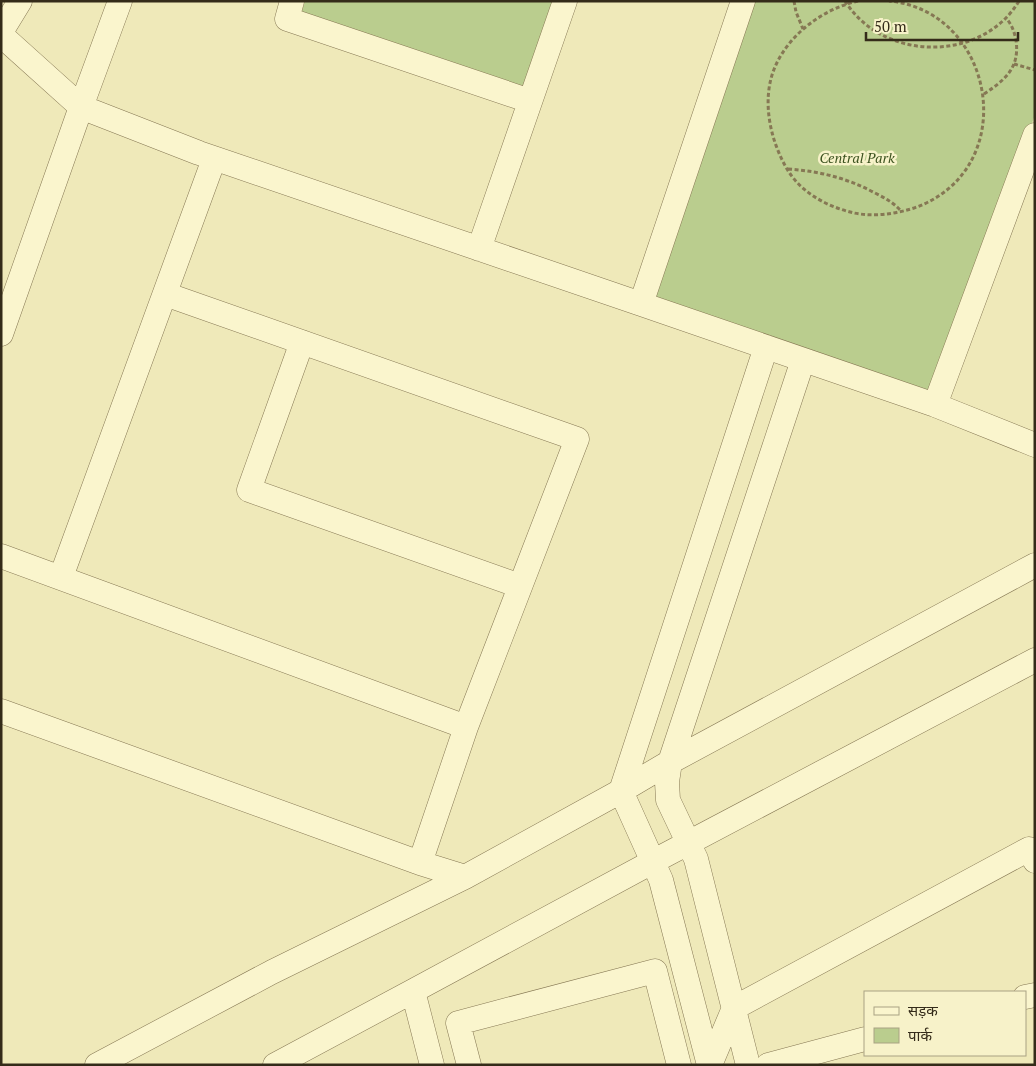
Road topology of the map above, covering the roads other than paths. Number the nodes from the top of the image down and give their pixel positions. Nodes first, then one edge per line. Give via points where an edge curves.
1 (20, 1) edge
2 (120, 1) edge
3 (292, 1) edge
4 (565, 1) edge
5 (743, 1) edge
6 (1, 33) edge
7 (530, 101) junction
8 (81, 107) junction
9 (1035, 135) edge
10 (214, 159) junction
11 (479, 249) junction
12 (165, 294) junction
13 (640, 304) junction
14 (1, 334) edge
15 (302, 342) junction
16 (766, 347) junction
17 (803, 360) junction
18 (935, 405) junction
19 (1035, 445) edge
20 (1, 556) edge
21 (1035, 565) edge
22 (61, 577) junction
23 (520, 586) junction
24 (1035, 660) edge
25 (1, 712) edge
26 (466, 727) junction
27 (670, 762) junction
28 (621, 791) junction
29 (688, 843) junction
30 (654, 861) junction
31 (1035, 861) edge
32 (420, 863) junction
33 (465, 877) junction
34 (413, 991) junction
35 (734, 1008) junction
36 (864, 1039) edge
37 (97, 1065) edge
38 (275, 1065) edge
39 (432, 1065) edge
40 (468, 1065) edge
41 (679, 1065) edge
42 (710, 1065) edge
43 (748, 1065) edge
44 (768, 1065) edge

1 - 6 street
2 - 8 street
3 - 7 street via 287,18
4 - 7 street
5 - 13 street
6 - 8 street
7 - 11 street
8 - 10 street
8 - 14 street
9 - 18 street
10 - 11 street
10 - 12 street
11 - 13 street
12 - 15 street
12 - 22 street
13 - 16 street
15 - 23 street via 249,490
15 - 23 street via 577,439
16 - 17 street
16 - 28 street
17 - 18 street
17 - 27 street
18 - 19 street
20 - 22 street
21 - 27 street
22 - 26 street
23 - 26 street
24 - 29 street
25 - 32 street
26 - 32 street
27 - 28 street
27 - 29 street via 668,800
28 - 30 street
28 - 33 street
29 - 30 street
29 - 35 street via 696,859
30 - 34 street
30 - 42 street
31 - 35 street via 1029,849
32 - 33 street
33 - 37 street via 272,972
34 - 38 street
34 - 39 street
35 - 42 street
35 - 43 street
36 - 44 street
40 - 41 street via 458,1023 654,972

